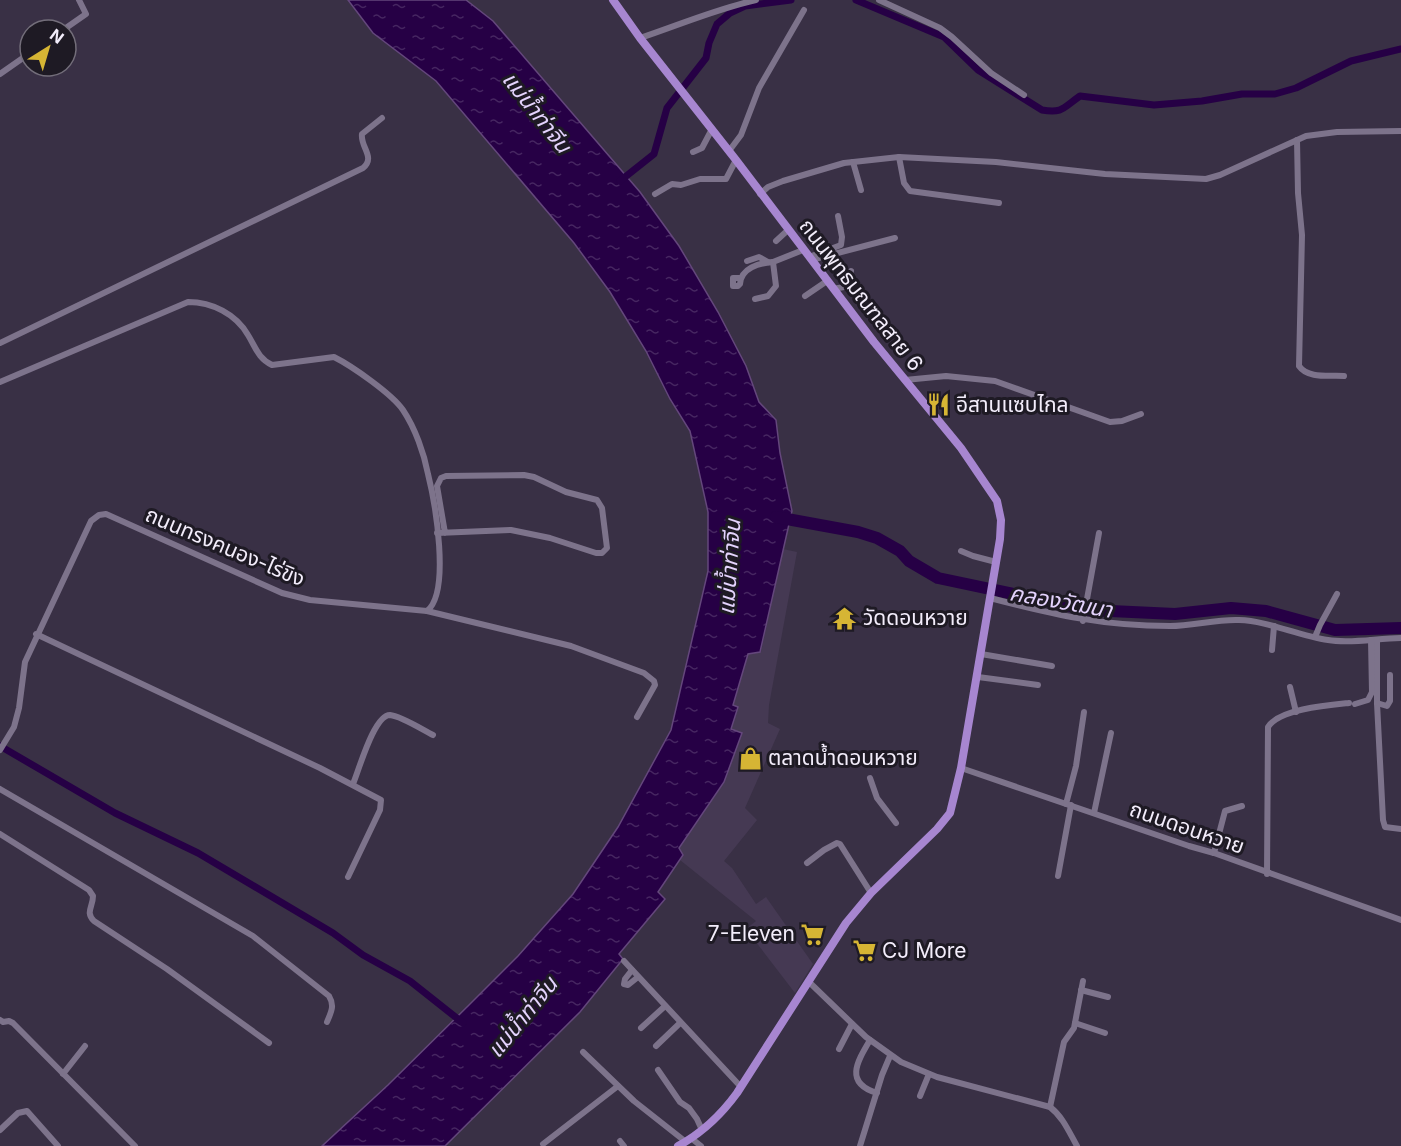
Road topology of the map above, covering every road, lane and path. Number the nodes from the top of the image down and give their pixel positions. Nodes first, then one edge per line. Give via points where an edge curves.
1 (79, 0) edge
2 (613, 0) edge
3 (722, 0) edge
4 (756, 0) edge
5 (879, 0) edge
6 (718, 10) junction
7 (804, 10) dead end
8 (78, 20) edge
9 (640, 38) junction
10 (18, 61) edge
11 (0, 74) edge
12 (1024, 95) dead end
13 (382, 118) dead end
14 (712, 129) junction
15 (1401, 131) edge
16 (1297, 140) junction
17 (729, 151) junction
18 (693, 152) dead end
19 (899, 157) junction
20 (736, 159) junction
21 (853, 162) junction
22 (861, 190) dead end
23 (655, 194) dead end
24 (760, 194) junction
25 (999, 203) dead end
26 (838, 216) dead end
27 (788, 230) junction
28 (895, 238) dead end
29 (776, 241) dead end
30 (803, 249) junction
31 (810, 259) junction
32 (747, 261) dead end
33 (770, 262) junction
34 (851, 271) dead end
35 (741, 278) dead end
36 (827, 281) junction
37 (833, 289) junction
38 (805, 296) dead end
39 (755, 299) dead end
40 (0, 343) edge
41 (1344, 376) dead end
42 (905, 380) junction
43 (0, 382) edge
44 (1141, 414) dead end
45 (441, 533) junction
46 (1099, 533) dead end
47 (961, 551) dead end
48 (996, 562) junction
49 (991, 592) junction
50 (1337, 594) dead end
51 (427, 611) junction
52 (1083, 621) junction
53 (1274, 626) junction
54 (36, 634) junction
55 (1316, 635) junction
56 (1401, 638) edge
57 (1374, 640) junction
58 (1272, 650) dead end
59 (981, 654) junction
60 (1052, 666) dead end
61 (1390, 675) dead end
62 (978, 677) junction
63 (1038, 685) dead end
64 (1290, 687) dead end
65 (1377, 703) junction
66 (1084, 712) dead end
67 (1296, 712) junction
68 (637, 717) dead end
69 (1111, 733) dead end
70 (433, 735) dead end
71 (0, 750) edge
72 (962, 768) junction
73 (870, 778) dead end
74 (353, 784) junction
75 (0, 789) edge
76 (1069, 804) junction
77 (1242, 807) dead end
78 (1094, 813) junction
79 (896, 823) dead end
80 (1401, 829) edge
81 (0, 834) edge
82 (1214, 853) junction
83 (807, 863) dead end
84 (1268, 874) junction
85 (1058, 876) dead end
86 (348, 877) dead end
87 (871, 893) junction
88 (1401, 920) edge
89 (624, 962) dead end
90 (632, 970) junction
91 (638, 977) junction
92 (808, 981) junction
93 (1083, 981) dead end
94 (1082, 990) junction
95 (1108, 997) dead end
96 (664, 1007) junction
97 (0, 1020) edge
98 (327, 1022) dead end
99 (680, 1023) junction
100 (1075, 1023) junction
101 (852, 1024) junction
102 (641, 1028) dead end
103 (1105, 1033) dead end
104 (870, 1040) junction
105 (269, 1043) dead end
106 (85, 1046) dead end
107 (656, 1046) dead end
108 (839, 1049) dead end
109 (583, 1052) dead end
110 (890, 1056) junction
111 (658, 1070) dead end
112 (63, 1074) junction
113 (929, 1074) junction
114 (618, 1086) junction
115 (741, 1087) junction
116 (877, 1093) junction
117 (920, 1096) dead end
118 (1050, 1107) junction
119 (0, 1130) edge
120 (702, 1130) junction
121 (689, 1140) junction
122 (543, 1144) dead end
123 (58, 1146) edge
124 (135, 1146) edge
125 (678, 1146) edge
126 (701, 1146) edge
127 (860, 1146) edge
128 (1077, 1146) edge

1 - 8 street via 86,14
2 - 9 main road, ถนนพุทธมณฑลสาย 6
3 - 6 street
4 - 6 street
5 - 12 street via 940,28 991,74
6 - 9 street
7 - 17 street via 759,88 741,135
9 - 14 main road, ถนนพุทธมณฑลสาย 6
10 - 11 street
13 - 40 street via 362,134 369,158 363,168
14 - 17 main road, ถนนพุทธมณฑลสาย 6
14 - 18 street via 702,148
15 - 16 street via 1338,132
16 - 19 street via 1206,179
16 - 41 street via 1302,234 1299,366 1310,374
17 - 20 main road, ถนนพุทธมณฑลสาย 6
19 - 21 street
19 - 25 street via 904,183 910,191
20 - 23 street via 726,179 672,184
20 - 24 main road, ถนนพุทธมณฑลสาย 6
21 - 22 street
21 - 24 street via 783,181
24 - 27 main road, ถนนพุทธมณฑลสาย 6
26 - 31 street via 841,245
27 - 29 street
27 - 30 main road, ถนนพุทธมณฑลสาย 6
28 - 31 street
30 - 31 main road, ถนนพุทธมณฑลสาย 6
30 - 33 street
31 - 36 main road, ถนนพุทธมณฑลสาย 6
32 - 33 street via 759,257
33 - 35 street via 747,270
33 - 39 street via 776,286 768,296
34 - 37 street via 844,287
36 - 37 main road, ถนนพุทธมณฑลสาย 6
36 - 38 street
37 - 42 main road, ถนนพุทธมณฑลสาย 6
42 - 44 street via 946,376 995,381 1110,422
42 - 48 main road, ถนนพุทธมณฑลสาย 6 via 961,448 997,501 1001,520
43 - 45 street via 188,302 214,305 243,327 265,362 272,365 334,357 390,396 403,410 415,435 428,472
45 - 45 street via 511,530 596,553 607,548 602,508 597,500 524,475 441,478 437,486
45 - 51 street via 439,583 435,601
46 - 52 street
47 - 48 street
48 - 49 main road, ถนนพุทธมณฑลสาย 6
49 - 52 street via 1042,612
49 - 59 main road, ถนนพุทธมณฑลสาย 6
50 - 55 street
51 - 54 street, ถนนทรงคนอง-ไร่ขิง via 297,598 106,514 91,521
51 - 68 street, ถนนทรงคนอง-ไร่ขิง via 571,646 644,673 655,685
52 - 53 street via 1173,626 1238,620
53 - 55 street
53 - 58 street
54 - 71 street, ถนนทรงคนอง-ไร่ขิง via 24,665 14,727
54 - 74 street
55 - 57 street via 1344,642
56 - 57 street
57 - 65 street
57 - 67 street via 1371,698
59 - 60 street
59 - 62 main road, ถนนพุทธมณฑลสาย 6
61 - 65 street via 1390,701 1387,705
62 - 63 street
62 - 72 main road, ถนนพุทธมณฑลสาย 6
64 - 67 street
65 - 80 street via 1384,825
66 - 76 street
67 - 84 street via 1268,727
69 - 78 street
70 - 74 street via 390,715 383,717 372,734
72 - 76 street, ถนนดอนหวาย
72 - 87 main road, ถนนพุทธมณฑลสาย 6 via 946,819
73 - 79 street via 877,798
74 - 86 street via 382,804
75 - 98 street via 253,936 329,996 333,1008
76 - 78 street, ถนนดอนหวาย
76 - 85 street
77 - 82 street via 1225,810
78 - 82 street, ถนนดอนหวาย
81 - 105 street via 89,890 93,896 88,911 94,921
82 - 84 street, ถนนดอนหวาย
83 - 87 street via 840,844
84 - 88 street, ถนนดอนหวาย
87 - 92 main road, ถนนพุทธมณฑลสาย 6
89 - 90 street
90 - 91 street
90 - 91 street via 624,984
91 - 96 street
92 - 101 street
92 - 115 main road, ถนนพุทธมณฑลสาย 6
93 - 94 street
94 - 95 street
94 - 100 street
96 - 99 street
96 - 102 street
97 - 112 street via 13,1023
99 - 107 street
99 - 115 street
100 - 103 street
100 - 118 street via 1064,1042
101 - 104 street
101 - 108 street
104 - 110 street
104 - 116 street via 859,1058 856,1078 860,1086
106 - 112 street
109 - 114 street
110 - 113 street
110 - 116 street
111 - 120 street
112 - 124 street
113 - 117 street
113 - 118 street
114 - 121 street
114 - 122 street
115 - 120 main road, ถนนพุทธมณฑลสาย 6 via 725,1110
116 - 127 street
118 - 128 street via 1058,1113
119 - 123 street via 18,1113 27,1111
120 - 121 main road, ถนนพุทธมณฑลสาย 6
121 - 125 main road, ถนนพุทธมณฑลสาย 6
121 - 126 street

